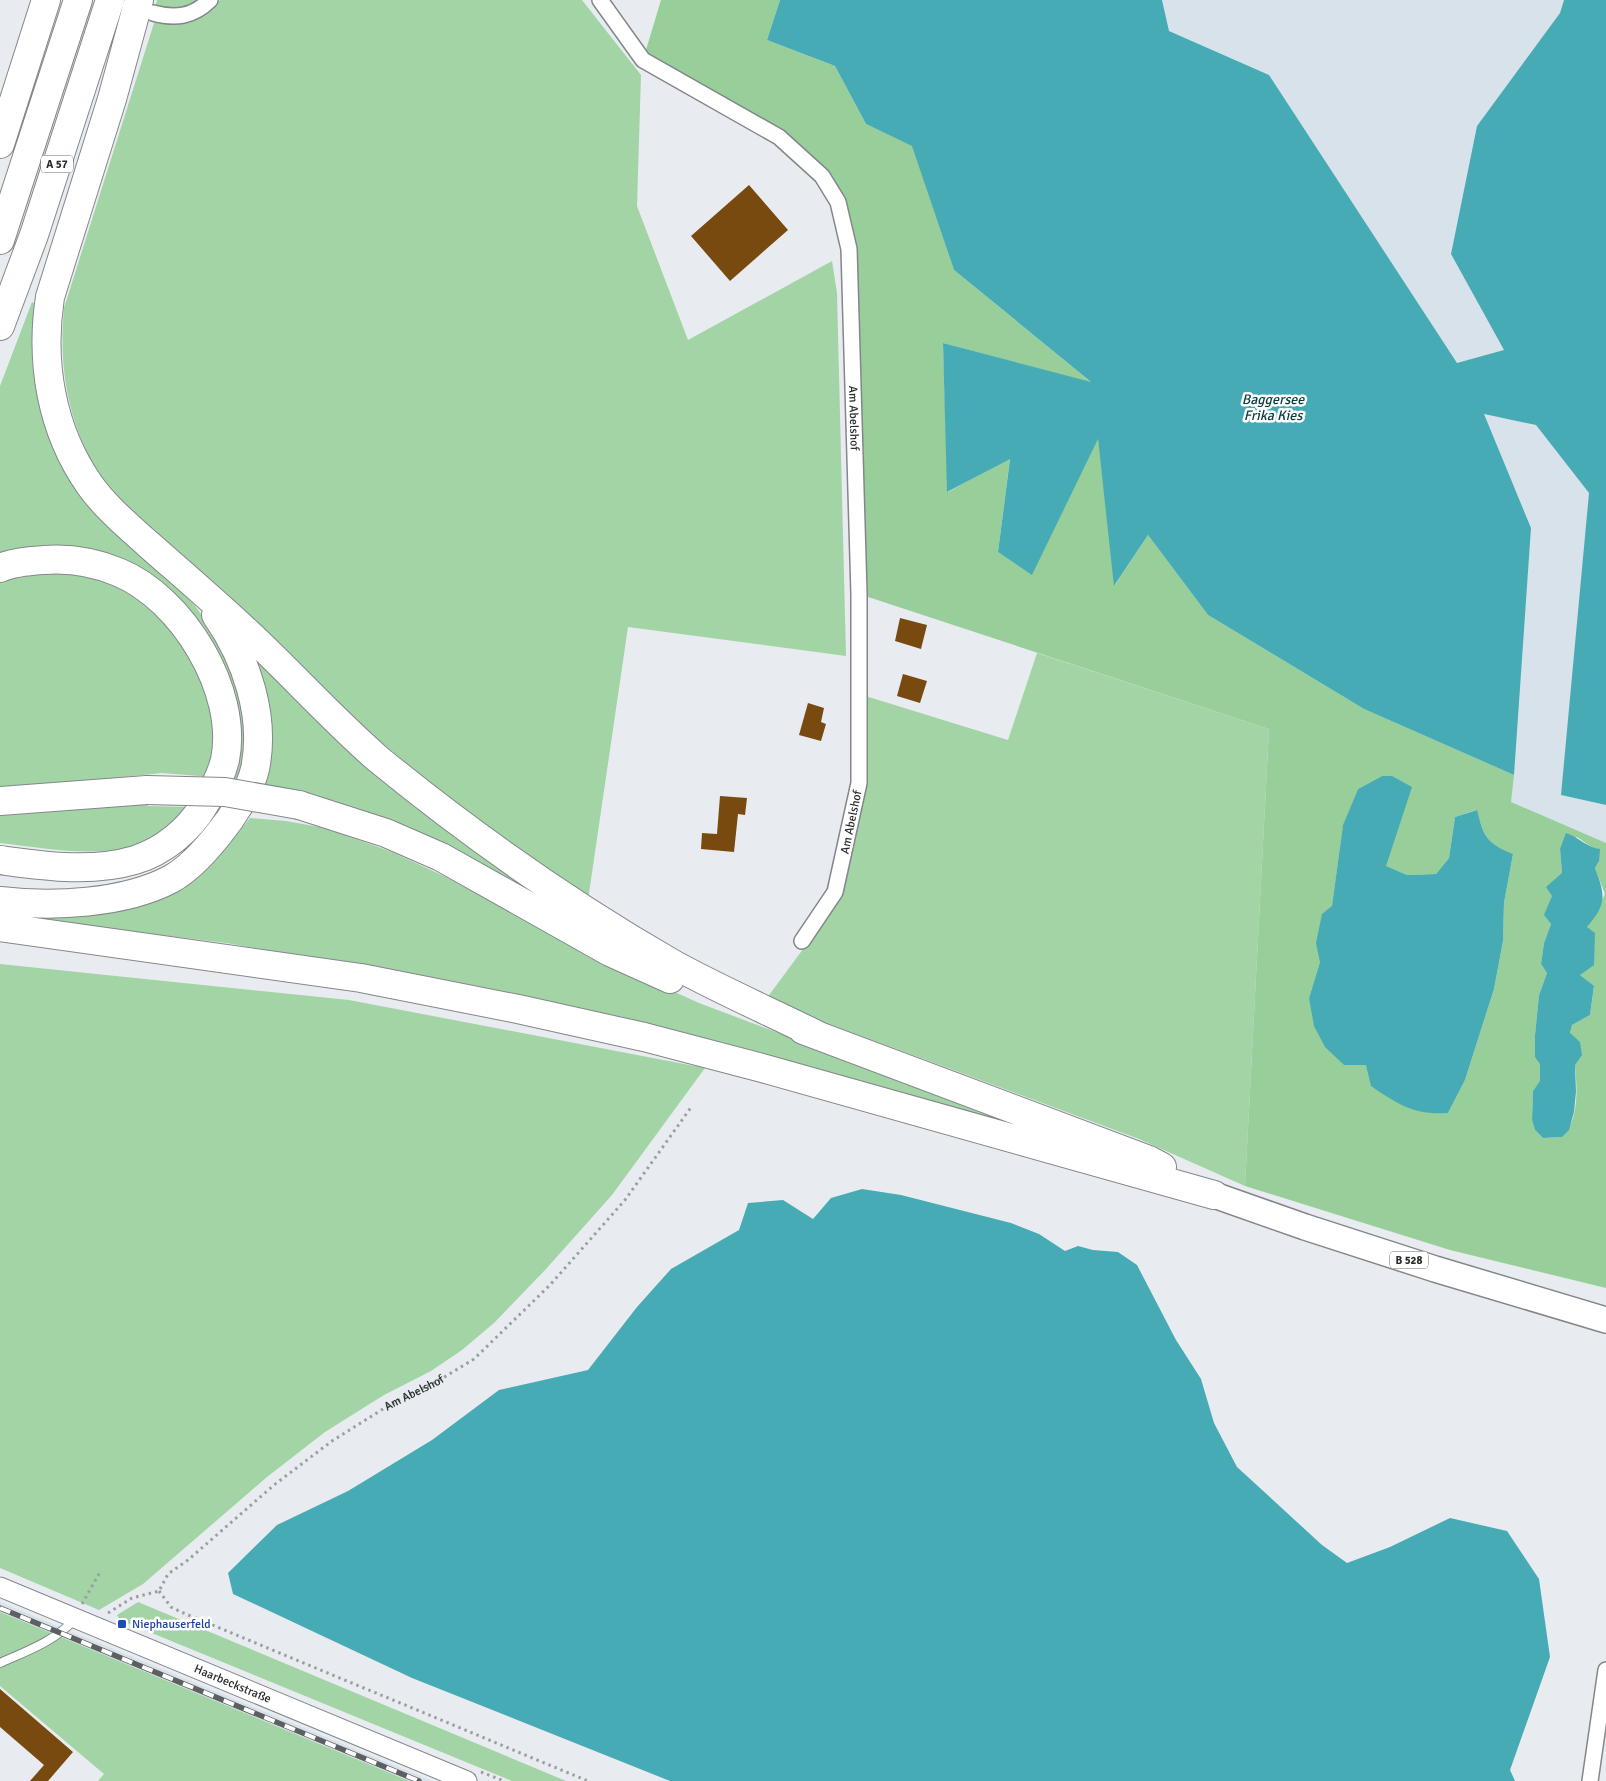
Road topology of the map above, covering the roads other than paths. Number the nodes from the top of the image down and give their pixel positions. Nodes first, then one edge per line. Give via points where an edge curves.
1 (36, 0) edge
2 (46, 0) edge
3 (78, 0) edge
4 (110, 0) edge
5 (210, 0) edge
6 (600, 0) edge
7 (146, 6) edge
8 (0, 90) edge
9 (0, 144) edge
10 (0, 240) edge
11 (0, 326) edge
12 (0, 568) edge
13 (182, 575) junction
14 (0, 801) edge
15 (0, 860) edge
16 (0, 901) edge
17 (0, 927) edge
18 (48, 933) junction
19 (0, 938) edge
20 (802, 941) dead end
21 (819, 1036) junction
22 (1214, 1195) junction
23 (1606, 1320) edge
24 (0, 1587) edge
25 (83, 1615) junction
26 (0, 1663) edge
27 (1606, 1670) edge
28 (467, 1781) edge
29 (1590, 1781) edge

1 - 8 highway
2 - 9 highway
3 - 10 highway, A 57
4 - 11 highway, A 57 via 34,235
5 - 7 street via 201,9 171,17
6 - 20 street, Am Abelshof via 643,60 779,137 822,176 838,202 849,249 859,594 859,783 835,892
7 - 13 highway via 112,99 50,297 45,325 46,358 50,394 64,436 89,484 126,525
12 - 15 highway via 66,559 120,572 149,589 178,618 201,650 219,688 226,722 225,759 215,788 181,834 159,849 136,860 107,866 73,868
13 - 16 highway via 230,635 248,677 258,723 255,770 234,816 208,848 172,878 132,894 75,902
13 - 21 highway via 248,633 376,757 467,829 583,909 676,965
14 - 21 highway, bridge via 147,790 225,792 299,805 386,833 441,857 610,952 708,996
17 - 18 highway
18 - 19 highway
18 - 22 highway via 361,978 644,1037
21 - 22 highway via 1149,1160
22 - 23 highway, B 528 via 1398,1257
24 - 25 street, Haarbeckstraße
25 - 26 lane via 51,1639
25 - 28 street, Haarbeckstraße
27 - 29 street

